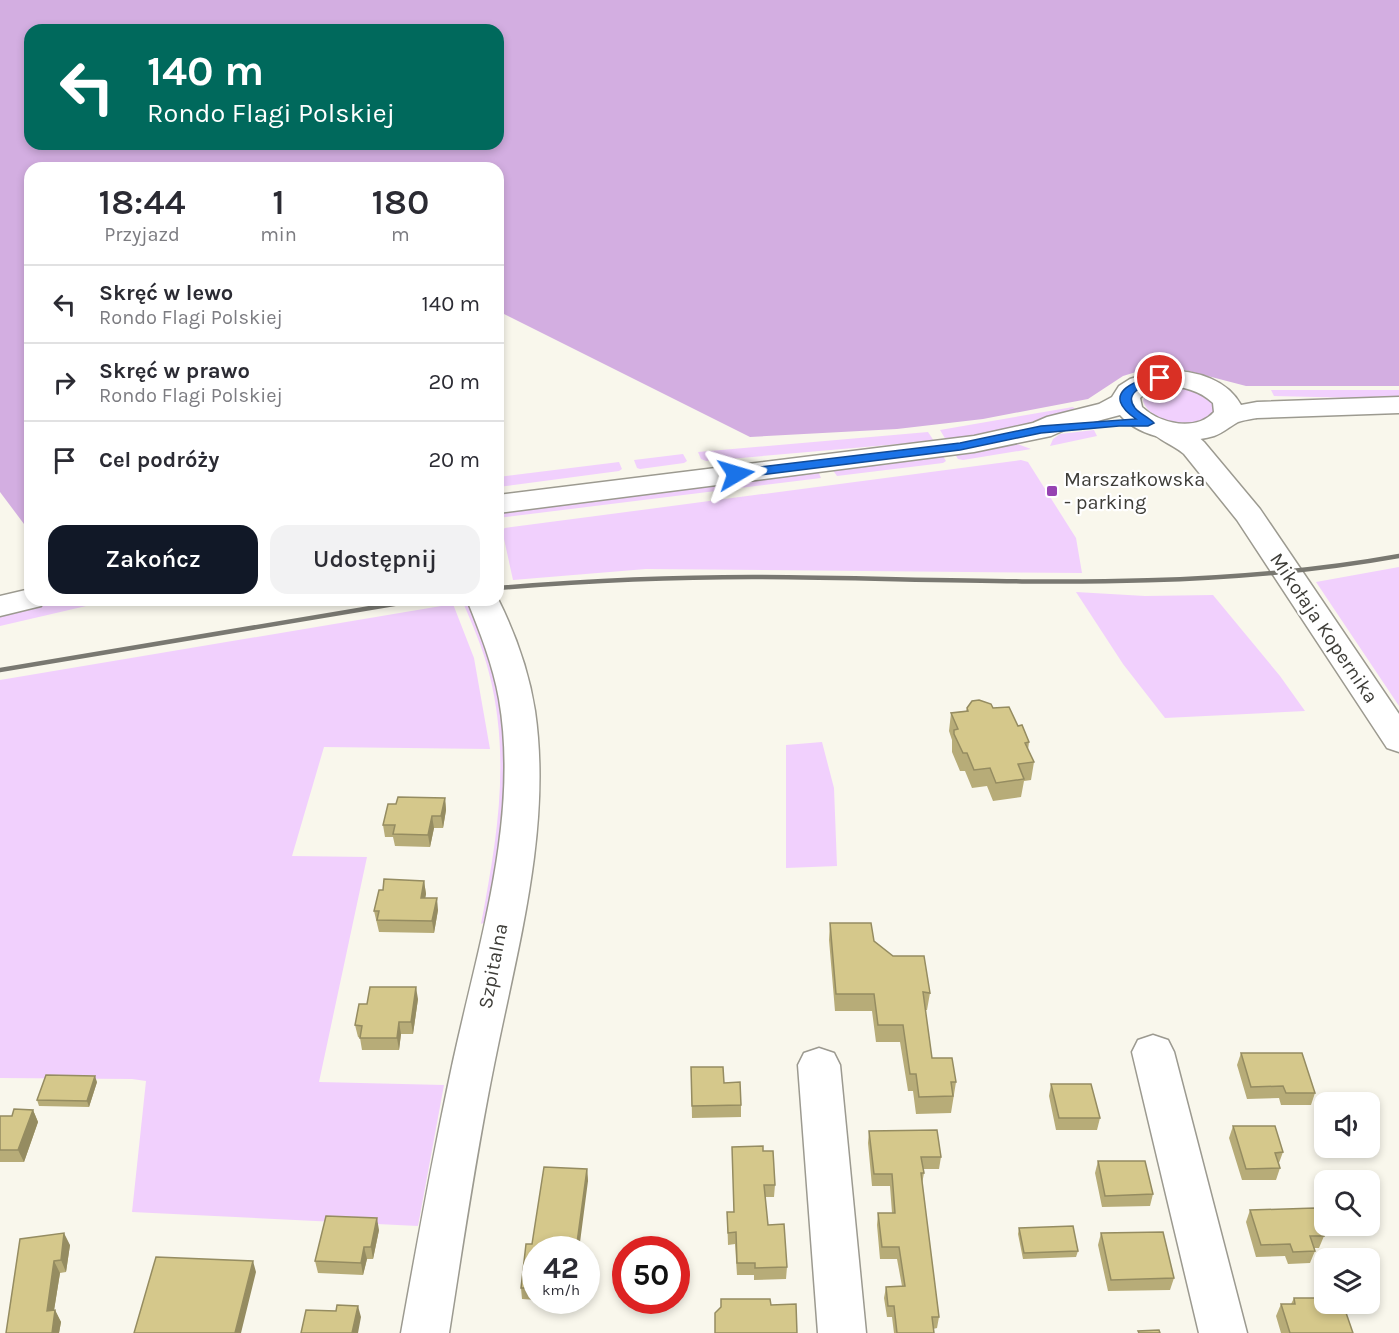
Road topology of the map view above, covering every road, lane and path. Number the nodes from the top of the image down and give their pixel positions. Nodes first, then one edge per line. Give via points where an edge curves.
1 (1217, 393) junction
2 (1127, 397) junction
3 (1395, 405) edge
4 (1223, 421) junction
5 (1155, 426) junction
6 (1041, 430) junction
7 (1003, 437) junction
8 (504, 491) edge
9 (504, 503) edge
10 (1249, 515) junction
11 (24, 600) edge
12 (0, 606) edge
13 (485, 606) edge
14 (1399, 740) edge
15 (1153, 1052) dead end
16 (819, 1065) dead end
17 (425, 1333) edge
18 (842, 1333) edge
19 (1223, 1333) edge

1 - 2 main road via 1192,381 1160,378 1134,386
1 - 3 main road via 1250,399
1 - 4 main road via 1228,410
2 - 5 main road, Mikołaja Kopernika via 1130,410
2 - 6 main road via 1117,407
3 - 4 main road via 1257,410 1231,415
4 - 5 main road via 1196,431
4 - 10 main road, Mikołaja Kopernika via 1213,435 1213,442
5 - 6 main road via 1119,423
5 - 10 main road, Mikołaja Kopernika via 1194,448
6 - 7 main road
7 - 8 main road via 610,476
7 - 9 main road via 960,447
10 - 14 main road, Mikołaja Kopernika
11 - 12 main road
13 - 17 main road, Szpitalna via 503,651 518,712 522,789 512,871 458,1137
15 - 19 main road
16 - 18 main road

